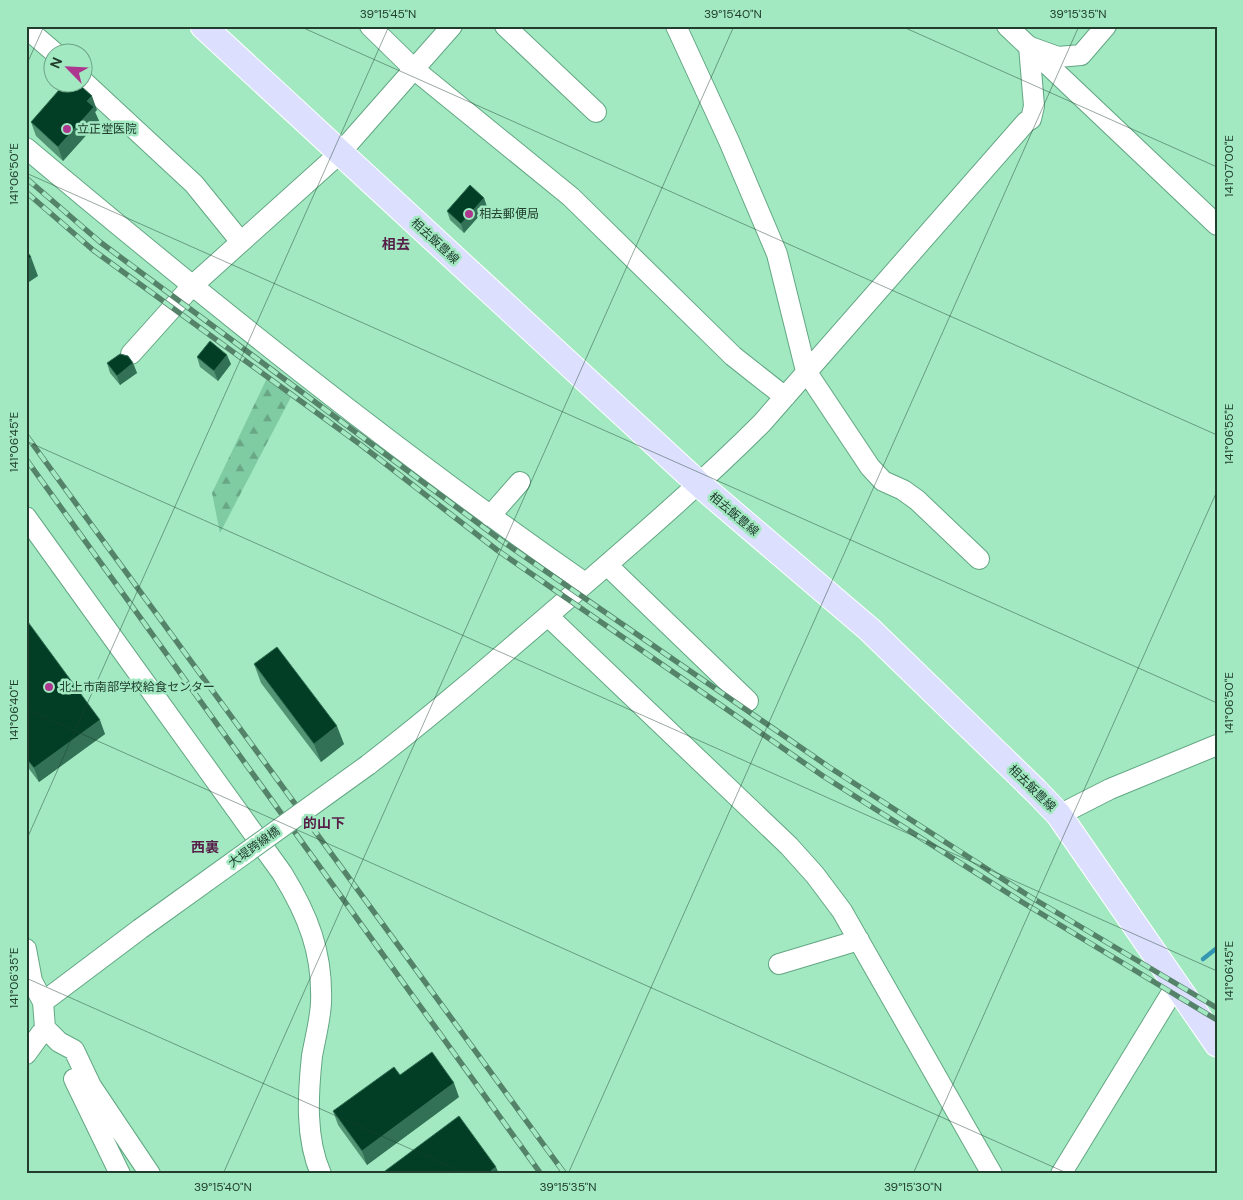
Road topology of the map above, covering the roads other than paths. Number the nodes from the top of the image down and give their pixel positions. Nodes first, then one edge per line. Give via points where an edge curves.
1 (203, 26) edge
2 (370, 26) edge
3 (452, 26) edge
4 (505, 26) edge
5 (676, 26) edge
6 (1006, 26) edge
7 (1106, 26) edge
8 (26, 28) edge
9 (42, 42) edge
10 (1029, 46) junction
11 (415, 70) junction
12 (92, 89) edge
13 (596, 112) dead end
14 (26, 148) edge
15 (340, 153) junction
16 (1217, 225) edge
17 (241, 242) junction
18 (192, 286) junction
19 (131, 354) dead end
20 (806, 372) junction
21 (785, 397) junction
22 (520, 482) dead end
23 (699, 484) junction
24 (490, 516) junction
25 (26, 517) edge
26 (979, 559) dead end
27 (607, 564) junction
28 (585, 583) junction
29 (548, 616) junction
30 (748, 701) dead end
31 (1217, 745) edge
32 (1059, 815) junction
33 (859, 940) junction
34 (26, 949) edge
35 (779, 964) dead end
36 (1177, 984) junction
37 (43, 1002) junction
38 (44, 1028) junction
39 (59, 1042) junction
40 (1217, 1044) edge
41 (26, 1054) edge
42 (120, 1174) edge
43 (150, 1174) edge
44 (321, 1174) edge
45 (992, 1174) edge
46 (1061, 1174) edge

1 - 15 main road, 相去飯豊線
2 - 11 street
3 - 11 street
4 - 13 street
5 - 20 street via 777,254
6 - 10 street
7 - 10 street via 1081,56 1058,56
8 - 9 street
10 - 16 street
10 - 20 street, 大堤跨線橋 via 1034,106 1031,119
11 - 15 street
11 - 21 street via 571,197 733,356
12 - 17 street via 194,184
14 - 18 street
15 - 17 street
15 - 23 main road, 相去飯豊線
17 - 18 street
18 - 19 street
18 - 24 street via 316,385
20 - 21 street, 大堤跨線橋
20 - 26 street via 870,467 883,481 917,500
21 - 23 street, 大堤跨線橋
22 - 24 street
23 - 27 street, 大堤跨線橋
23 - 32 main road, 相去飯豊線 via 868,629
24 - 28 street
25 - 44 street via 302,905 320,969 321,1004 312,1057 309,1111 315,1160
27 - 28 street, 大堤跨線橋
27 - 30 street
28 - 29 street, 大堤跨線橋
29 - 33 street via 789,846 842,911
29 - 37 street, 大堤跨線橋, bridge via 368,765
31 - 32 street via 1110,789
32 - 36 main road, 相去飯豊線
33 - 35 street
33 - 45 street
34 - 37 street via 32,981
36 - 40 main road, 相去飯豊線
36 - 46 street
37 - 38 street
38 - 39 street
38 - 41 street
39 - 42 street
39 - 43 street via 74,1050 91,1086

